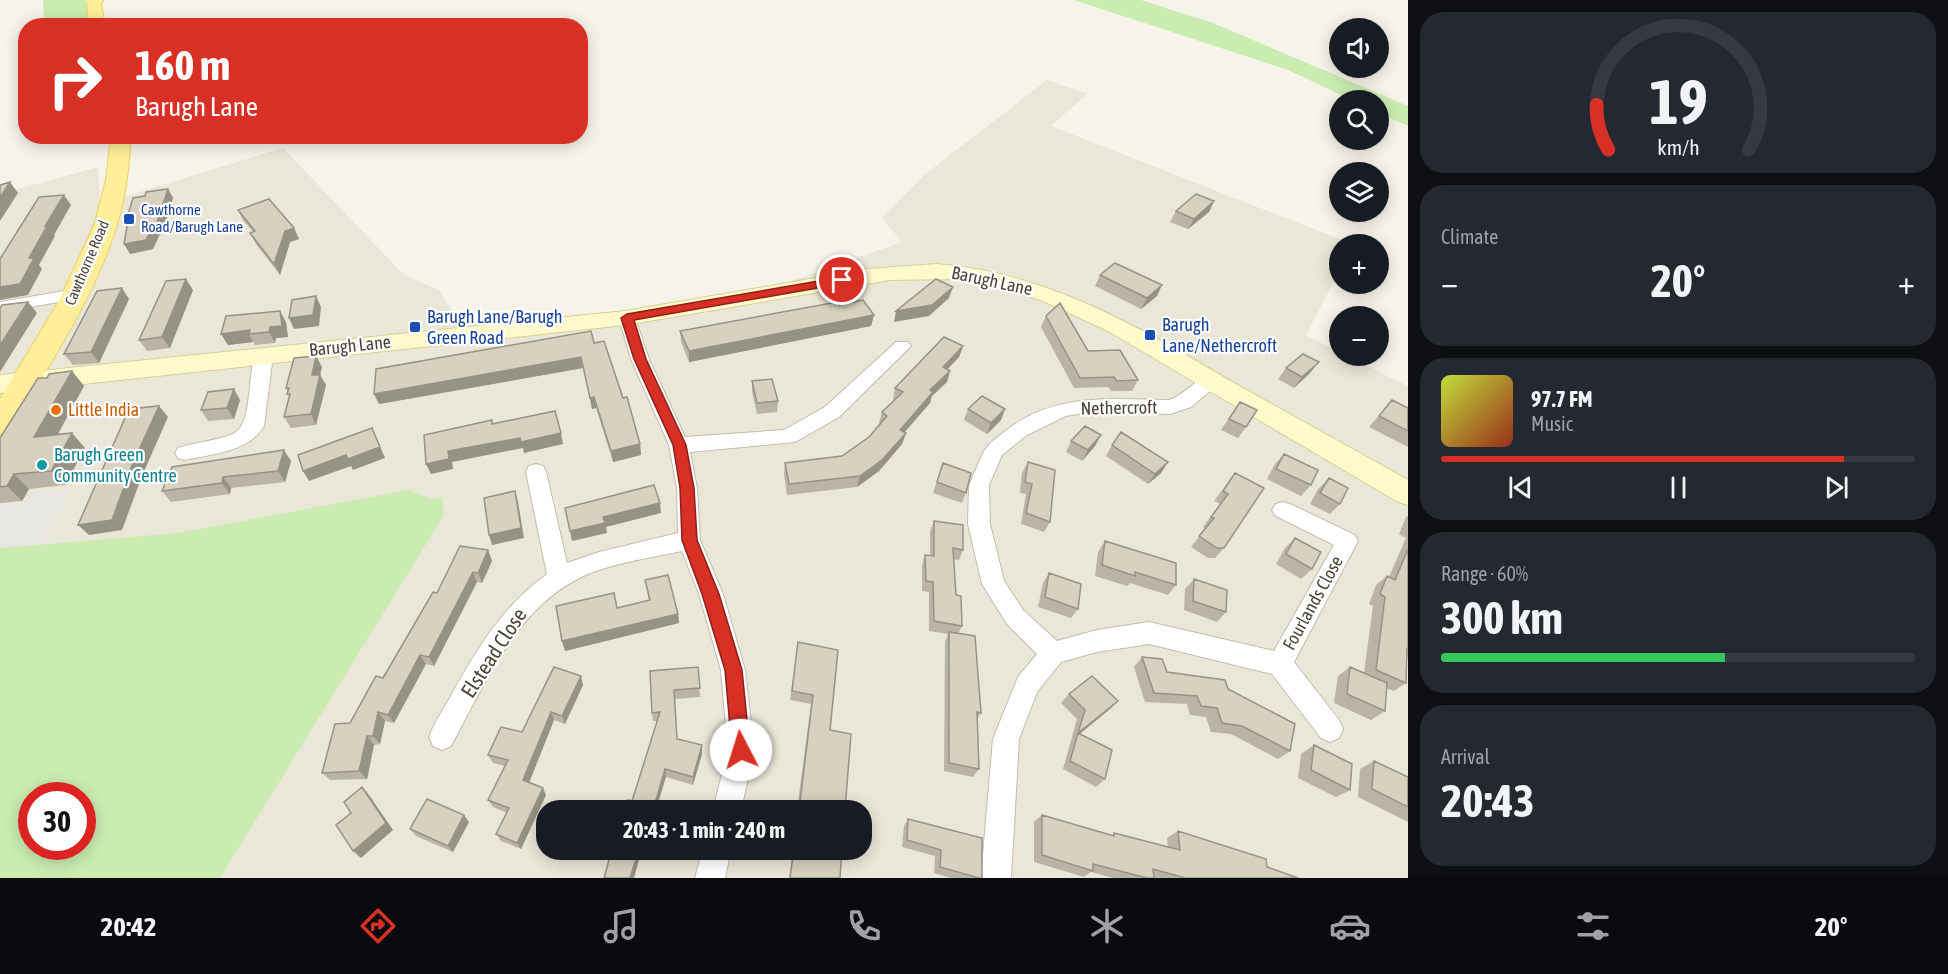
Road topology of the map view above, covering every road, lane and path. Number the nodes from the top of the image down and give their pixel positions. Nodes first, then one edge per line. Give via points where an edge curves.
1 (96, 0) edge
2 (96, 18) edge
3 (121, 144) edge
4 (76, 294) junction
5 (0, 307) edge
6 (627, 318) junction
7 (902, 346) dead end
8 (264, 355) junction
9 (1211, 381) junction
10 (13, 382) edge
11 (0, 423) edge
12 (680, 445) junction
13 (185, 453) dead end
14 (536, 472) dead end
15 (1408, 494) edge
16 (1283, 510) dead end
17 (690, 540) junction
18 (559, 579) junction
19 (1053, 653) junction
20 (1280, 664) junction
21 (1330, 729) dead end
22 (442, 738) dead end
23 (729, 800) edge
24 (714, 860) edge
25 (710, 878) edge
26 (996, 878) edge

1 - 2 main road
3 - 4 main road, Cawthorne Road via 106,222
4 - 5 street
4 - 10 main road, Cawthorne Road
6 - 8 main road, Barugh Lane
6 - 9 main road, Barugh Lane via 876,274 919,269 955,272 1044,293 1085,310
6 - 12 street via 640,359
7 - 12 street via 832,412 789,437
8 - 10 main road, Barugh Lane
8 - 13 street via 254,426 241,439
9 - 15 main road, Barugh Lane
9 - 19 street, Nethercroft via 1184,402 1170,407 1089,405 1062,410 1020,430 994,451 979,485 979,524 993,584 1015,617
10 - 11 main road, Cawthorne Road
12 - 17 street
14 - 18 street
16 - 20 street, Fourlands Close via 1350,534
17 - 18 street, Elstead Close via 585,566
17 - 23 street via 733,670 741,750
18 - 22 street, Elstead Close via 527,602 501,636
19 - 20 street, Fourlands Close via 1149,633
19 - 26 street via 1027,685 1006,739
20 - 21 street, Fourlands Close
24 - 25 street

